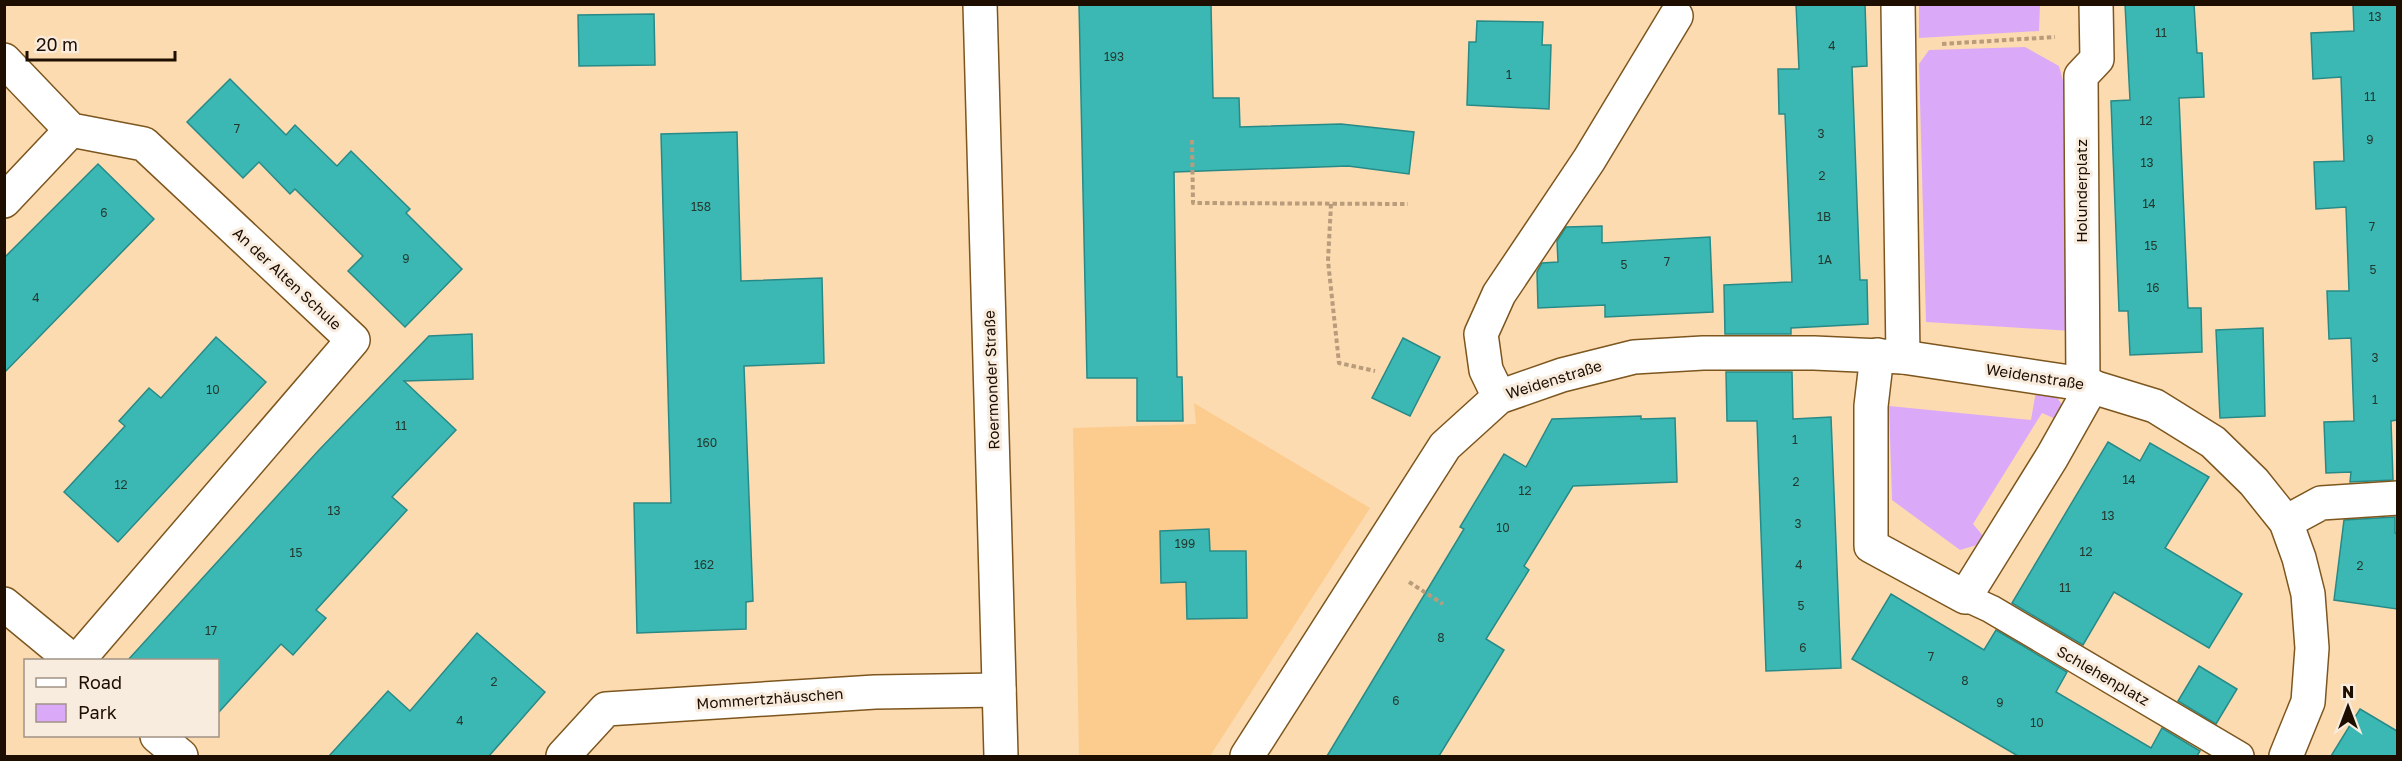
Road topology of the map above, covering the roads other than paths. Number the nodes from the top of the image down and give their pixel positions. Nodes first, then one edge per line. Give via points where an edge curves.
1 (980, 4) edge
2 (1898, 4) edge
3 (1676, 16) dead end
4 (2096, 19) edge
5 (4, 60) edge
6 (71, 130) junction
7 (4, 201) edge
8 (1890, 356) junction
9 (2088, 385) junction
10 (1499, 397) junction
11 (2397, 498) edge
12 (2286, 522) junction
13 (1965, 597) junction
14 (4, 604) edge
15 (71, 659) edge
16 (79, 659) edge
17 (999, 690) junction
18 (159, 737) edge
19 (181, 756) edge
20 (563, 756) edge
21 (1001, 756) edge
22 (1247, 756) edge
23 (2240, 756) edge
24 (2286, 756) edge

1 - 17 street, Roermonder Straße
2 - 8 street
3 - 10 street, Weidenstraße via 1589,160 1499,294 1481,334 1485,370
4 - 9 street, Holunderplatz via 2097,59 2081,76
5 - 6 street
6 - 7 street
6 - 16 street, An der Alten Schule via 144,144 352,340
8 - 9 street, Weidenstraße
8 - 10 street, Weidenstraße via 1703,353 1634,357 1562,375
8 - 13 street, Schlehenplatz via 1871,406 1871,546
9 - 12 street, Weidenstraße via 2155,406 2213,442 2254,482
9 - 13 street via 2052,457
10 - 22 street, Weidenstraße via 1445,446
11 - 12 street via 2321,503
12 - 24 street, Weidenstraße via 2308,594 2312,648 2308,702
13 - 23 lane, Schlehenplatz
14 - 15 street
17 - 20 street, Mommertzhäuschen via 874,692 606,709
17 - 21 street, Roermonder Straße
18 - 19 street

